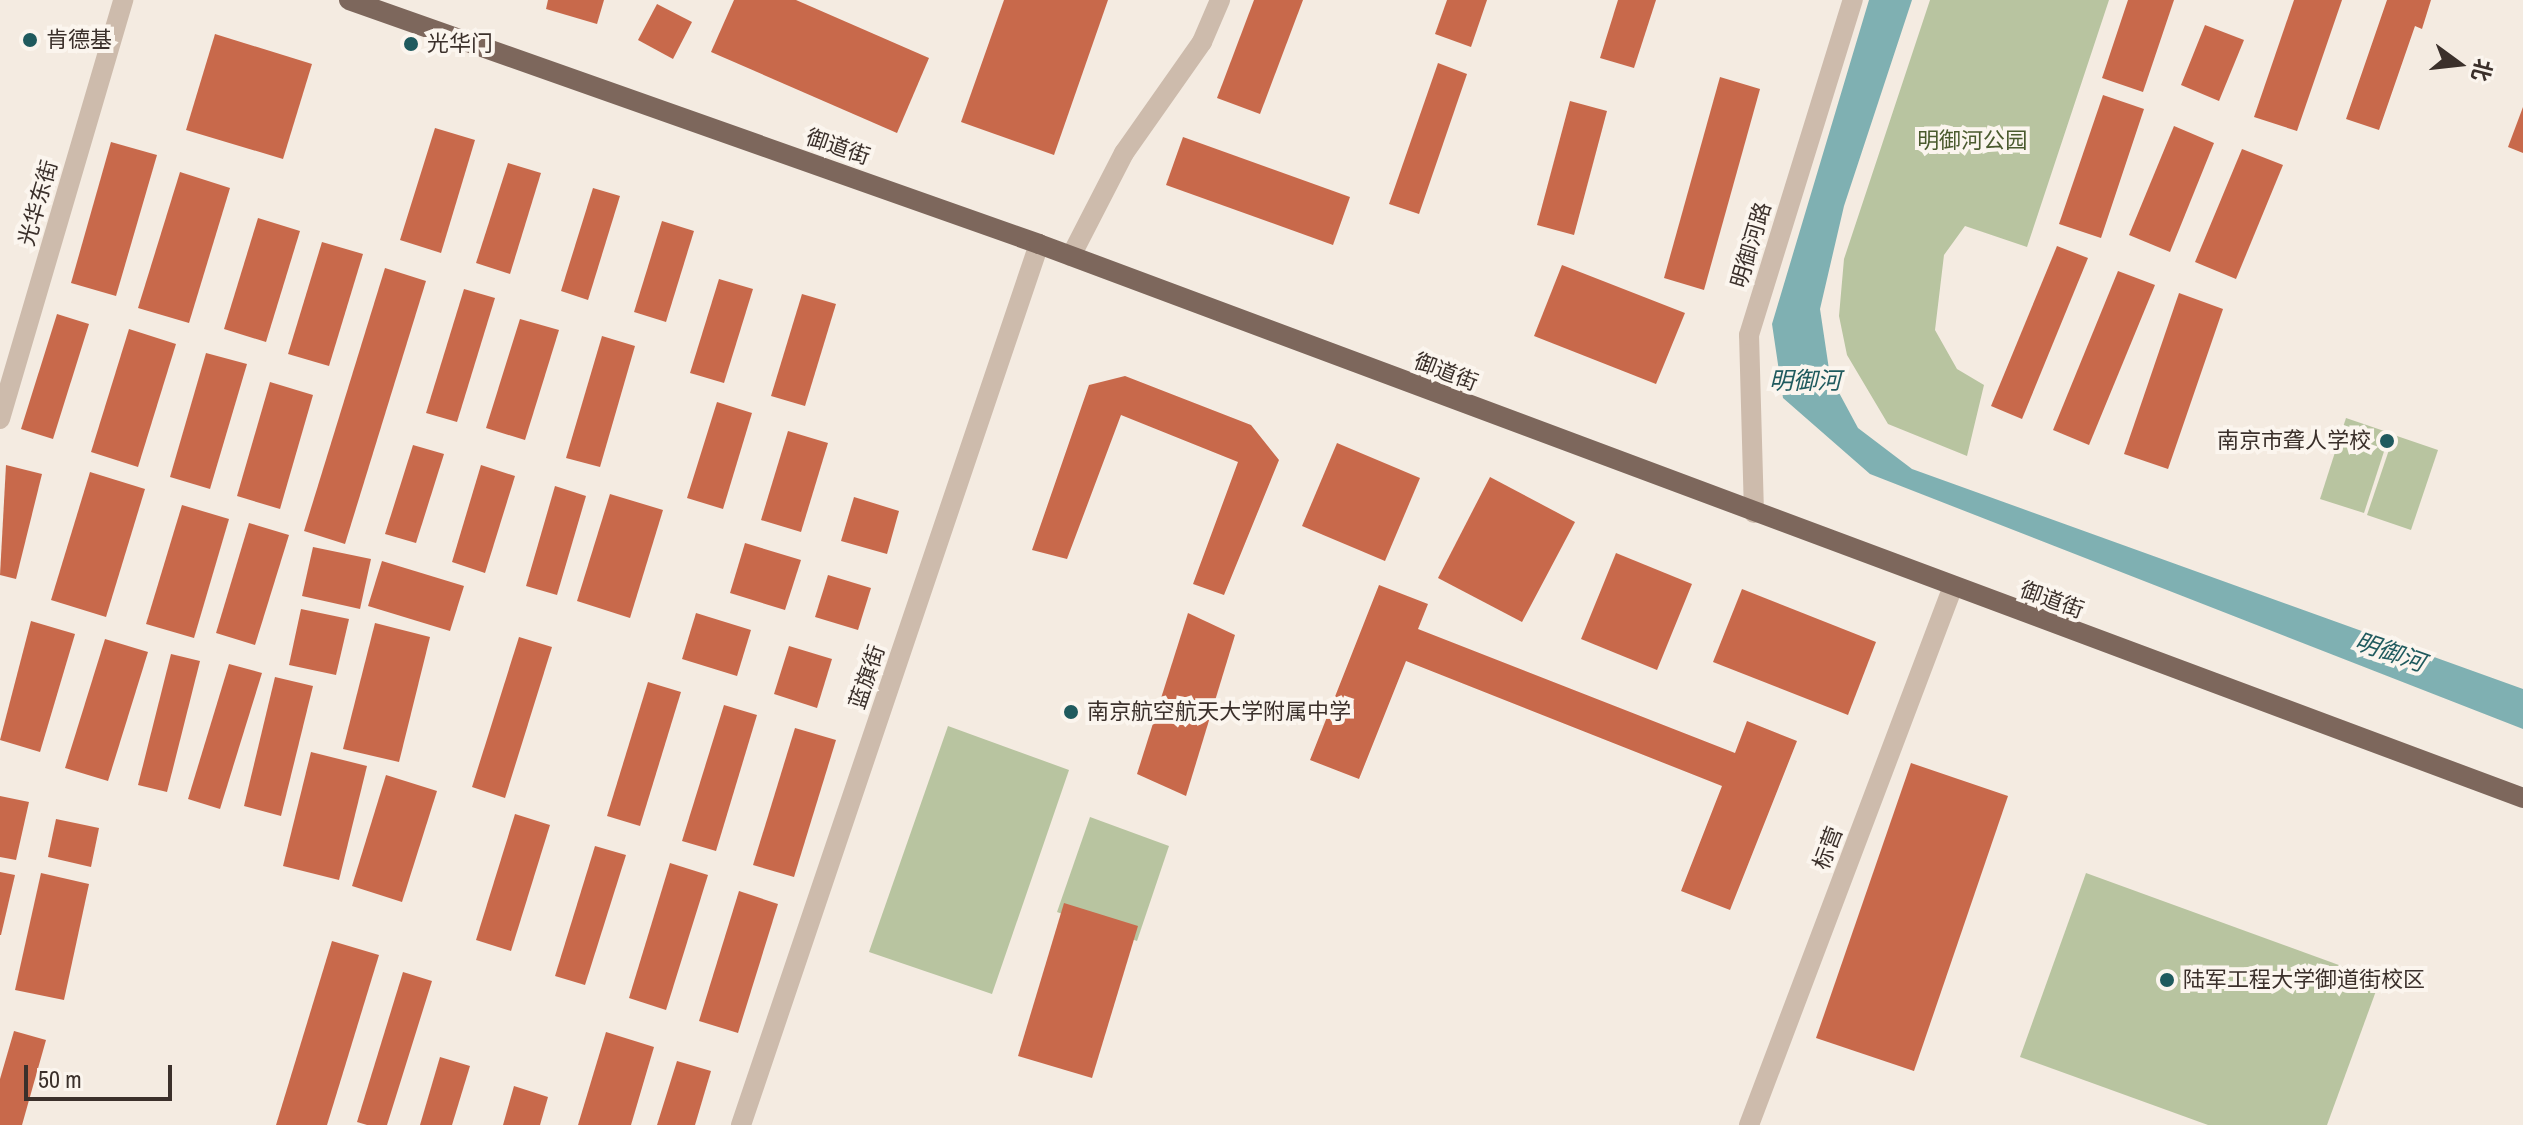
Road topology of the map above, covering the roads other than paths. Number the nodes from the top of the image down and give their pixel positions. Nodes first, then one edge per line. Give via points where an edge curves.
1 (123, 0) edge
2 (349, 0) edge
3 (1220, 0) edge
4 (1853, 0) edge
5 (1039, 244) junction
6 (1071, 256) junction
7 (0, 419) edge
8 (1754, 513) junction
9 (1952, 589) junction
10 (2523, 798) edge
11 (741, 1125) edge
12 (1749, 1125) edge

1 - 7 street, 光华东街
2 - 5 main road, 御道街
3 - 6 street via 1202,42 1124,153
4 - 8 street, 明御河路 via 1749,335
5 - 6 main road, 御道街
5 - 11 street, 蓝旗街
6 - 8 main road, 御道街
8 - 9 main road, 御道街
9 - 10 main road, 御道街
9 - 12 street, 标营

